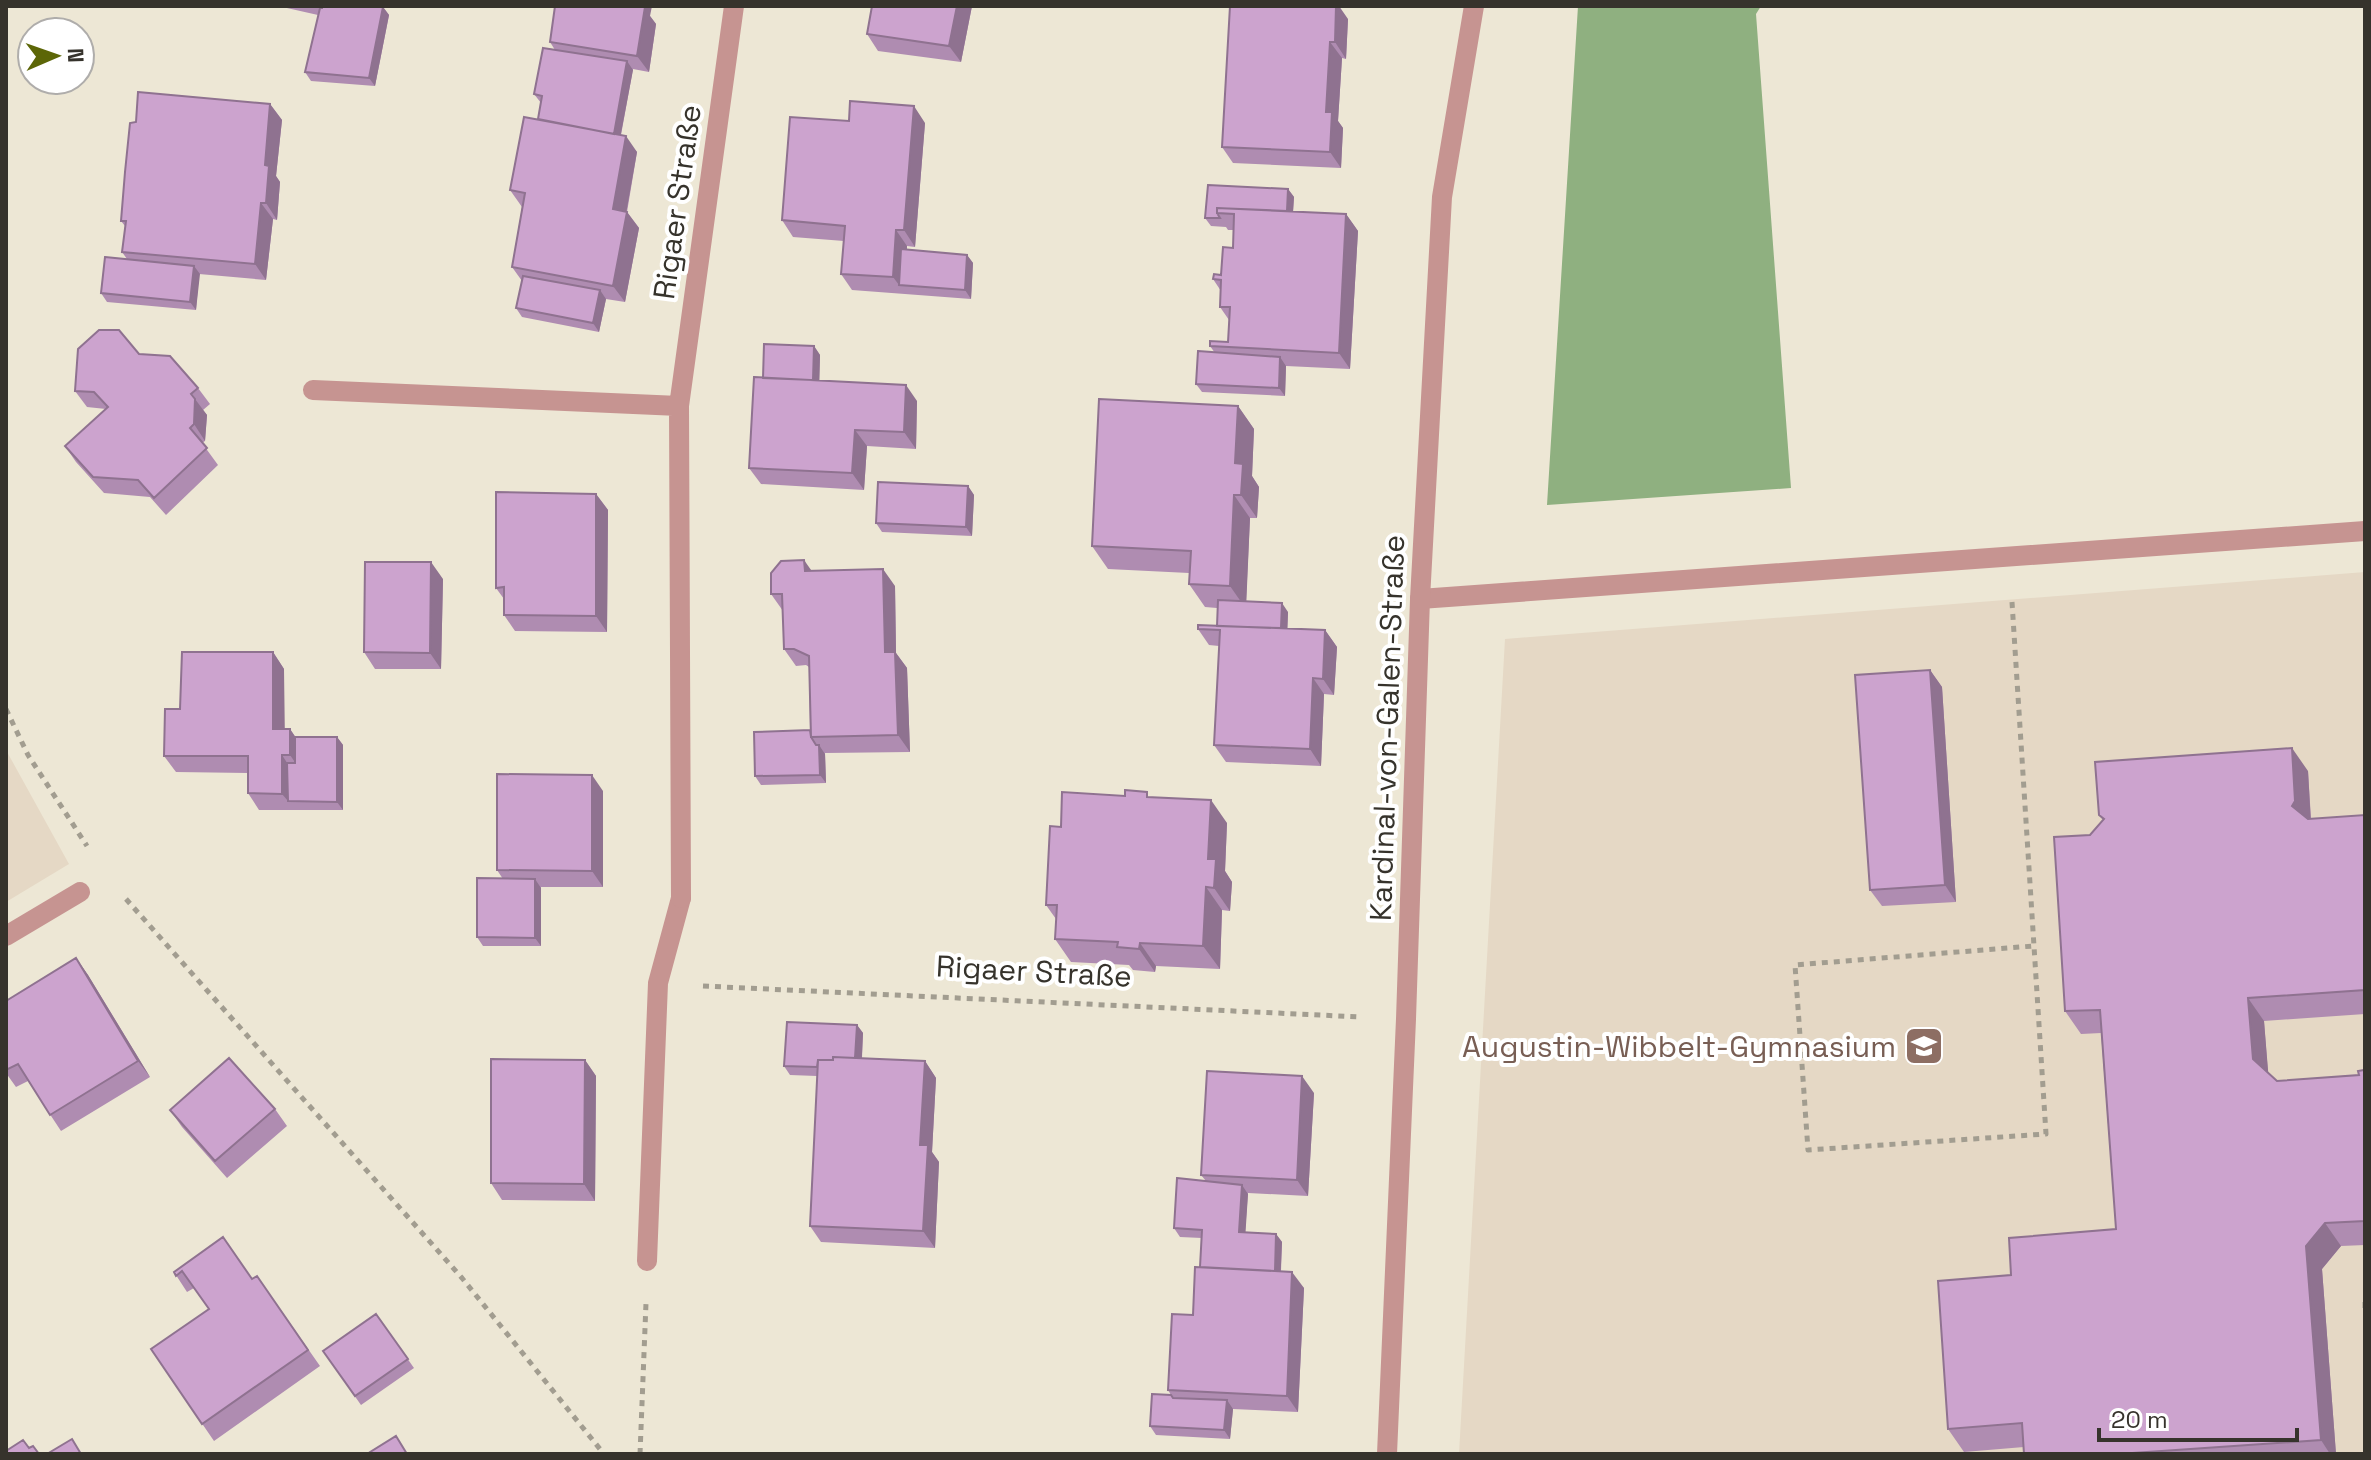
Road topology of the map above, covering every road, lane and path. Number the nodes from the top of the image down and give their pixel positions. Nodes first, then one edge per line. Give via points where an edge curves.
1 (734, 6) edge
2 (1474, 6) edge
3 (313, 390) dead end
4 (679, 406) junction
5 (2365, 531) edge
6 (2009, 557) junction
7 (1420, 599) junction
8 (6, 709) edge
9 (88, 848) dead end
10 (80, 892) dead end
11 (126, 898) dead end
12 (6, 936) edge
13 (2033, 946) junction
14 (658, 983) junction
15 (1406, 1019) junction
16 (647, 1261) joint
17 (2365, 1302) edge
18 (2365, 1313) edge
19 (604, 1454) edge
20 (640, 1454) edge
21 (1387, 1454) edge

1 - 4 street, Rigaer Straße
2 - 7 street, Kardinal-von-Galen-Straße via 1442,197
3 - 4 street
4 - 14 street, Rigaer Straße via 681,898
5 - 6 street
6 - 7 street
6 - 13 path
7 - 15 street, Kardinal-von-Galen-Straße
8 - 9 path via 28,755
10 - 12 street
11 - 19 path via 462,1278
13 - 13 path via 2046,1134 1808,1150 1795,965
14 - 15 path, Rigaer Straße
14 - 16 street, Rigaer Straße
15 - 21 street, Kardinal-von-Galen-Straße
16 - 20 path
17 - 18 path

